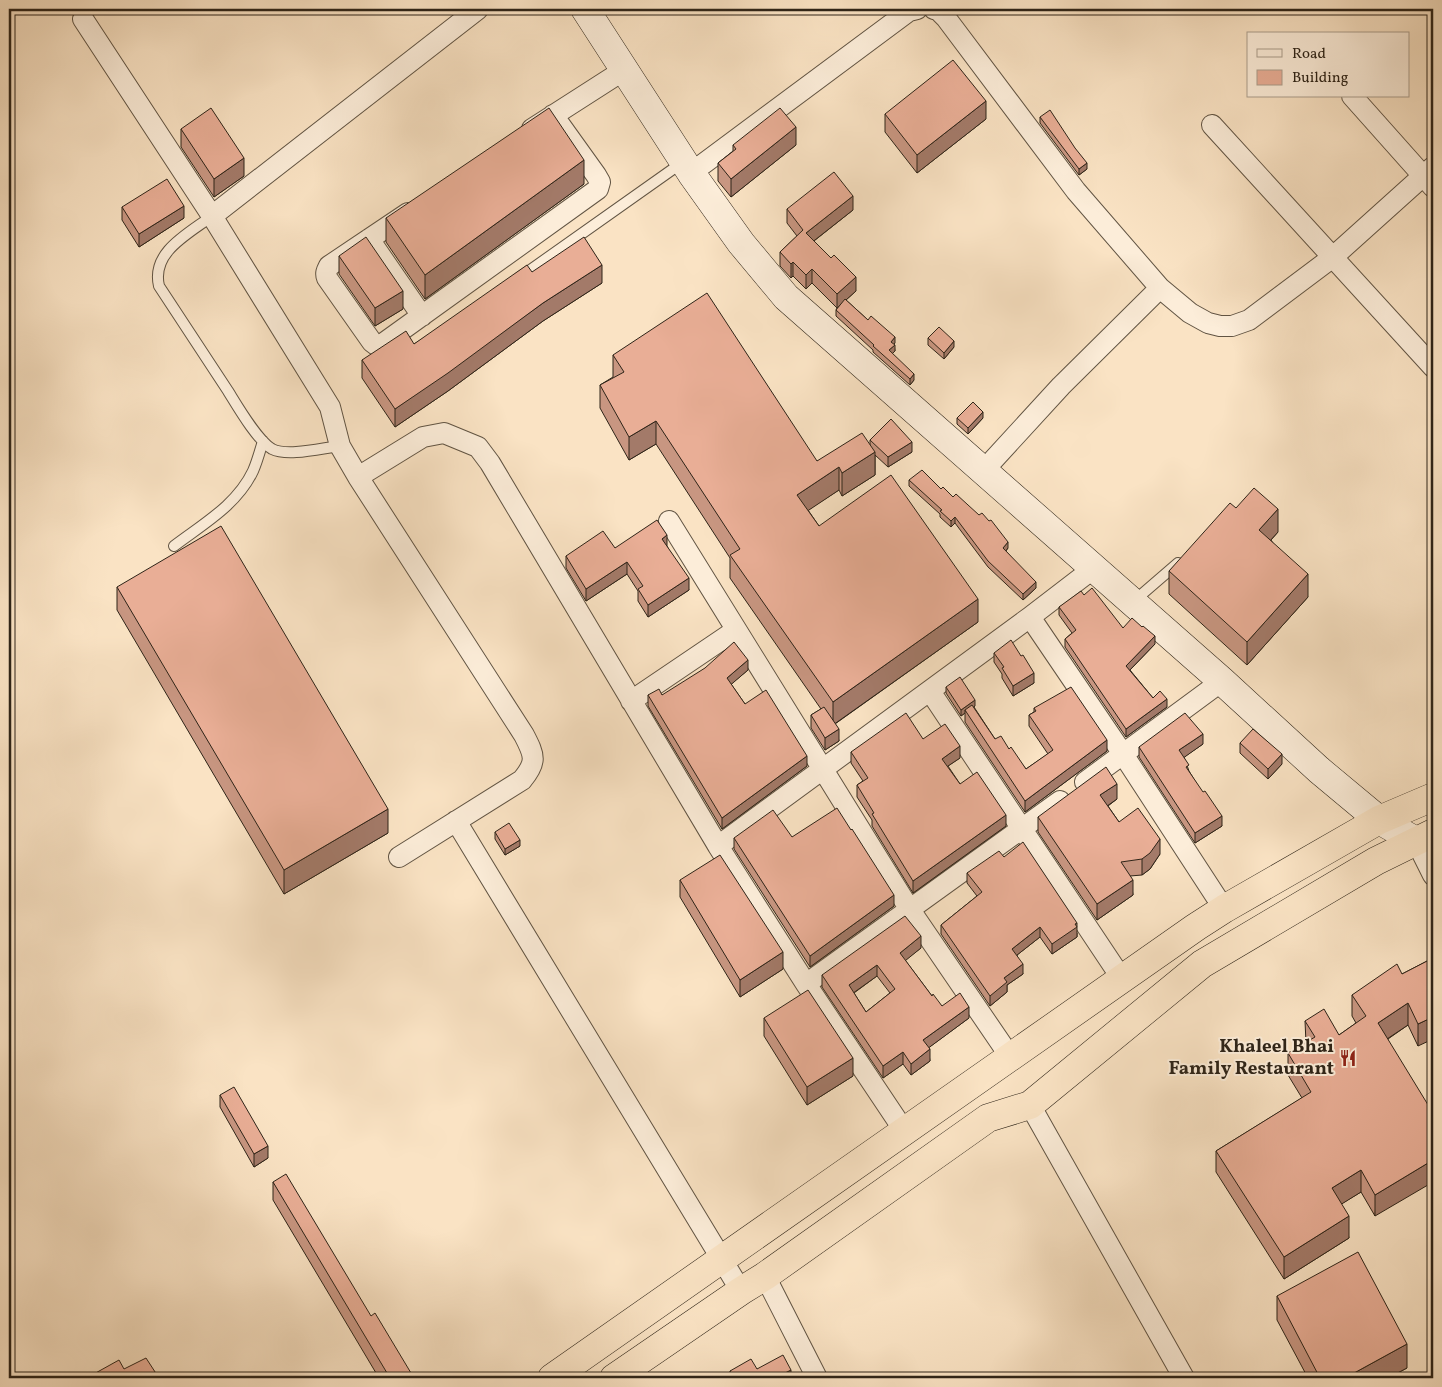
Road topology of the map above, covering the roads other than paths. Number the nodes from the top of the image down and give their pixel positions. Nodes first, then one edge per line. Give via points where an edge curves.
1 (478, 9) edge
2 (585, 9) edge
3 (917, 9) edge
4 (934, 9) edge
5 (83, 19) dead end
6 (624, 70) junction
7 (1354, 98) edge
8 (553, 115) junction
9 (1212, 125) dead end
10 (521, 137) edge
11 (688, 168) junction
12 (1430, 177) edge
13 (425, 202) edge
14 (212, 216) junction
15 (369, 239) junction
16 (1333, 257) junction
17 (510, 285) edge
18 (1160, 288) junction
19 (422, 316) junction
20 (1433, 367) edge
21 (263, 441) junction
22 (340, 446) junction
23 (984, 470) junction
24 (358, 477) junction
25 (669, 521) dead end
26 (174, 546) dead end
27 (1184, 558) edge
28 (1094, 568) junction
29 (1132, 603) junction
30 (1030, 617) junction
31 (736, 630) junction
32 (1222, 681) junction
33 (930, 691) junction
34 (631, 702) junction
35 (1123, 754) junction
36 (823, 769) junction
37 (1433, 797) edge
38 (1379, 820) junction
39 (456, 821) junction
40 (1022, 829) junction
41 (1425, 837) edge
42 (718, 846) junction
43 (399, 857) dead end
44 (1433, 876) edge
45 (1224, 909) junction
46 (910, 910) junction
47 (1122, 979) junction
48 (806, 984) junction
49 (1010, 1058) junction
50 (1030, 1105) junction
51 (905, 1132) junction
52 (722, 1259) junction
53 (765, 1276) junction
54 (741, 1290) junction
55 (552, 1378) edge
56 (614, 1378) edge
57 (818, 1378) edge
58 (1184, 1378) edge

1 - 14 street
2 - 6 main road
3 - 11 street
4 - 18 street via 946,18 1076,191
5 - 14 street
6 - 8 street
6 - 11 main road
7 - 12 street
8 - 10 street
8 - 19 street via 596,175 600,182 598,189
9 - 16 street
11 - 17 lane
11 - 23 main road via 740,243 786,297
12 - 16 street
13 - 15 street
14 - 21 lane via 165,254 157,276 159,286
14 - 22 street via 330,408
15 - 19 street
15 - 19 street via 329,266 326,275 333,286 376,345 381,345
16 - 18 street via 1248,320 1232,326 1208,323 1190,313
16 - 20 street
18 - 23 street
21 - 22 lane via 281,452
21 - 26 lane via 253,471 239,493 225,508
22 - 24 street
23 - 28 main road
24 - 34 street via 423,437 444,433 478,447
24 - 39 street via 533,752 530,771 522,780
25 - 31 street
27 - 29 lane
28 - 29 main road
28 - 30 street
29 - 32 main road
30 - 33 street
30 - 35 street
31 - 34 street
31 - 36 street
32 - 35 street
32 - 38 main road
33 - 36 street
33 - 40 street
34 - 42 street
35 - 40 street
35 - 45 street
36 - 42 street
36 - 46 street
37 - 38 highway
38 - 41 main road
38 - 45 highway
39 - 43 street
39 - 52 street
40 - 46 street
40 - 47 street
41 - 44 street
41 - 50 highway via 1376,862 1202,964
42 - 48 street
45 - 47 highway
46 - 48 street
46 - 49 street
47 - 49 highway
48 - 51 street
49 - 51 highway
50 - 53 highway via 988,1118
50 - 58 street
51 - 52 highway
52 - 54 street
52 - 55 highway
53 - 54 highway
53 - 57 street
54 - 56 highway

